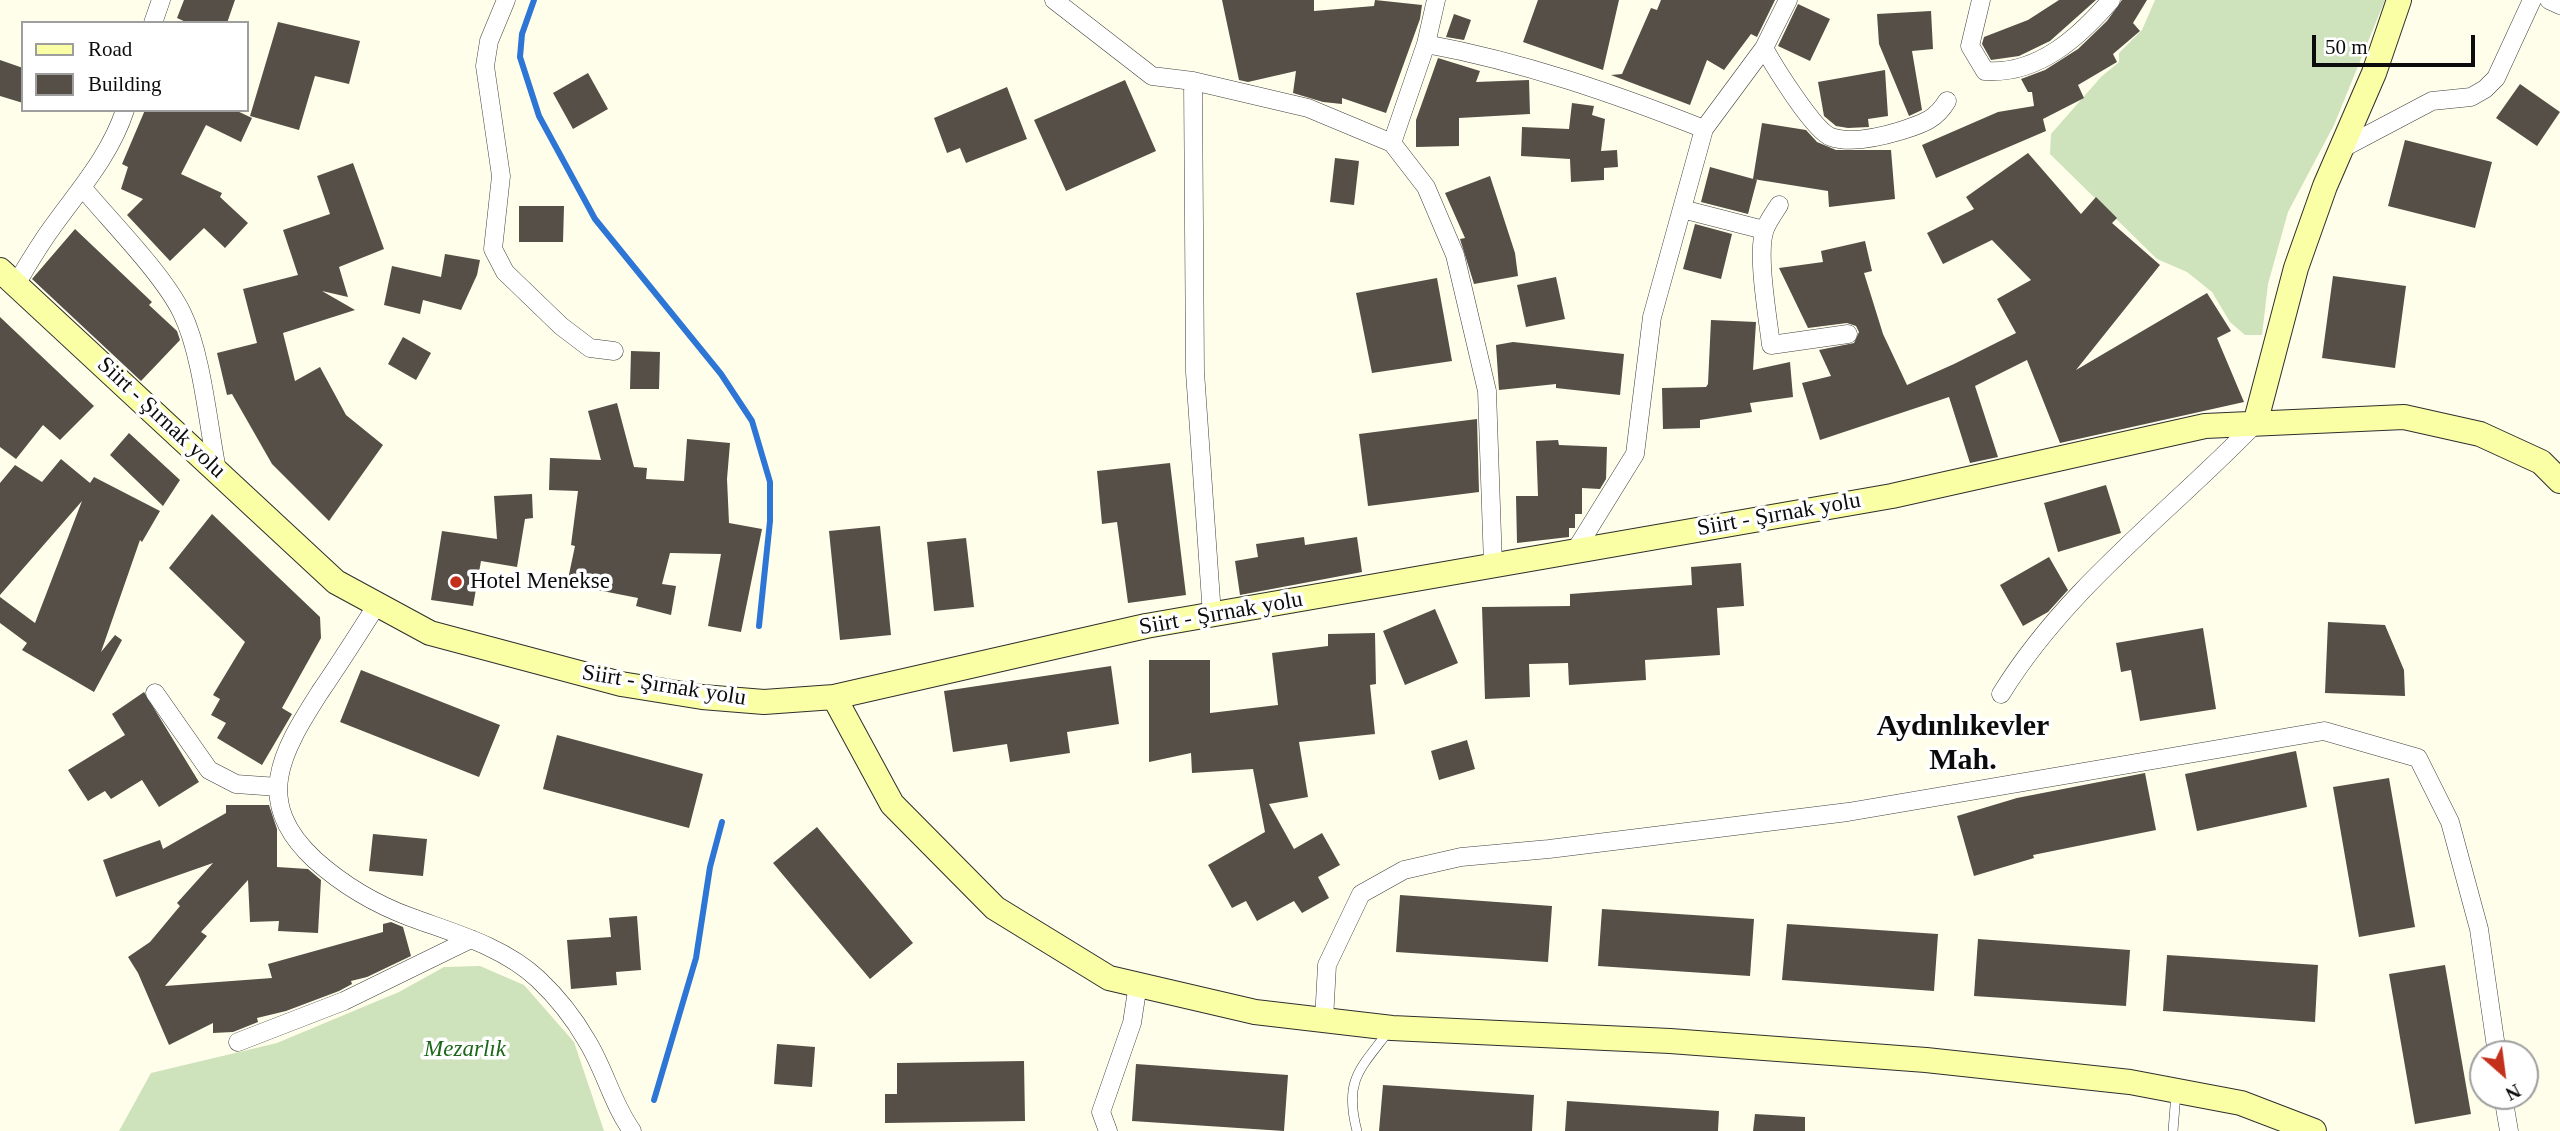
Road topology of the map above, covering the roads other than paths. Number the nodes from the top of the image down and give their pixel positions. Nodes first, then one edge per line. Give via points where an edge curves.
1 (161, 0) edge
2 (506, 0) edge
3 (1054, 0) edge
4 (1436, 0) edge
5 (1788, 0) edge
6 (1981, 0) edge
7 (2111, 0) edge
8 (2399, 0) edge
9 (2532, 0) edge
10 (2549, 0) edge
11 (2560, 5) edge
12 (154, 21) edge
13 (1426, 44) junction
14 (1764, 48) junction
15 (1193, 81) junction
16 (1947, 101) dead end
17 (124, 112) edge
18 (1704, 129) junction
19 (1392, 143) junction
20 (2341, 149) junction
21 (82, 187) junction
22 (1779, 205) dead end
23 (1682, 209) junction
24 (1764, 230) junction
25 (8, 277) edge
26 (1848, 334) dead end
27 (614, 351) dead end
28 (2255, 424) junction
29 (218, 470) junction
30 (2560, 481) edge
31 (1575, 551) junction
32 (1493, 565) junction
33 (378, 603) junction
34 (1212, 615) junction
35 (155, 693) dead end
36 (2001, 694) dead end
37 (834, 697) junction
38 (278, 787) junction
39 (471, 939) junction
40 (1138, 984) junction
41 (1324, 1020) junction
42 (1392, 1028) junction
43 (2495, 1040) edge
44 (238, 1042) dead end
45 (2176, 1091) junction
46 (2505, 1110) edge
47 (632, 1131) edge
48 (1108, 1131) edge
49 (1357, 1131) edge
50 (2173, 1131) edge
51 (2314, 1131) edge
52 (2509, 1131) edge

1 - 12 street
2 - 27 street via 489,41 485,66 501,176 493,249 505,272 561,326 590,348
3 - 15 street via 1152,76
4 - 13 street
5 - 14 street
6 - 7 street via 1970,46 1985,71 2001,72 2040,61 2061,48
8 - 20 street via 2374,74
9 - 20 street via 2496,78 2485,89 2471,97 2432,101
10 - 11 street
13 - 18 street via 1493,56 1604,90
13 - 19 street
14 - 16 street via 1815,124 1829,137 1845,140 1891,134 1937,117
14 - 18 street
15 - 19 street via 1308,108
15 - 34 street via 1195,372
17 - 21 street via 117,133
18 - 23 street
19 - 32 street via 1426,187 1455,255 1487,391
20 - 28 street via 2296,268
21 - 25 street
21 - 29 street via 182,313
22 - 24 street
23 - 24 street
23 - 31 street via 1652,317 1635,454
24 - 26 street via 1763,293 1771,345
25 - 29 street, Siirt - Şırnak yolu
28 - 30 street, Siirt - Şırnak yolu via 2404,417 2480,435 2542,462
28 - 31 street, Siirt - Şırnak yolu via 2205,426 1892,496
28 - 36 street via 2078,594
29 - 33 street, Siirt - Şırnak yolu via 336,582
31 - 32 street, Siirt - Şırnak yolu
32 - 34 street, Siirt - Şırnak yolu
33 - 37 street, Siirt - Şırnak yolu via 430,632 621,684 764,702
33 - 38 street via 296,729 281,763
34 - 37 street, Siirt - Şırnak yolu
35 - 38 street via 209,770 236,784
37 - 40 street via 892,804 995,908 1109,978
38 - 39 street via 284,822 297,842 326,869 383,907
39 - 44 street via 344,1001
39 - 47 street via 537,978 558,1002 587,1041
40 - 41 street via 1255,1012
40 - 48 street via 1132,1023 1101,1112
41 - 42 street
41 - 43 street via 1327,965 1341,931 1361,894 1404,870 1461,857 1848,812 2324,732 2418,758 2450,822 2479,929
42 - 45 street via 1670,1041 1926,1060
42 - 49 lane via 1357,1072 1350,1105
45 - 50 lane
45 - 51 street via 2241,1103
46 - 52 street

